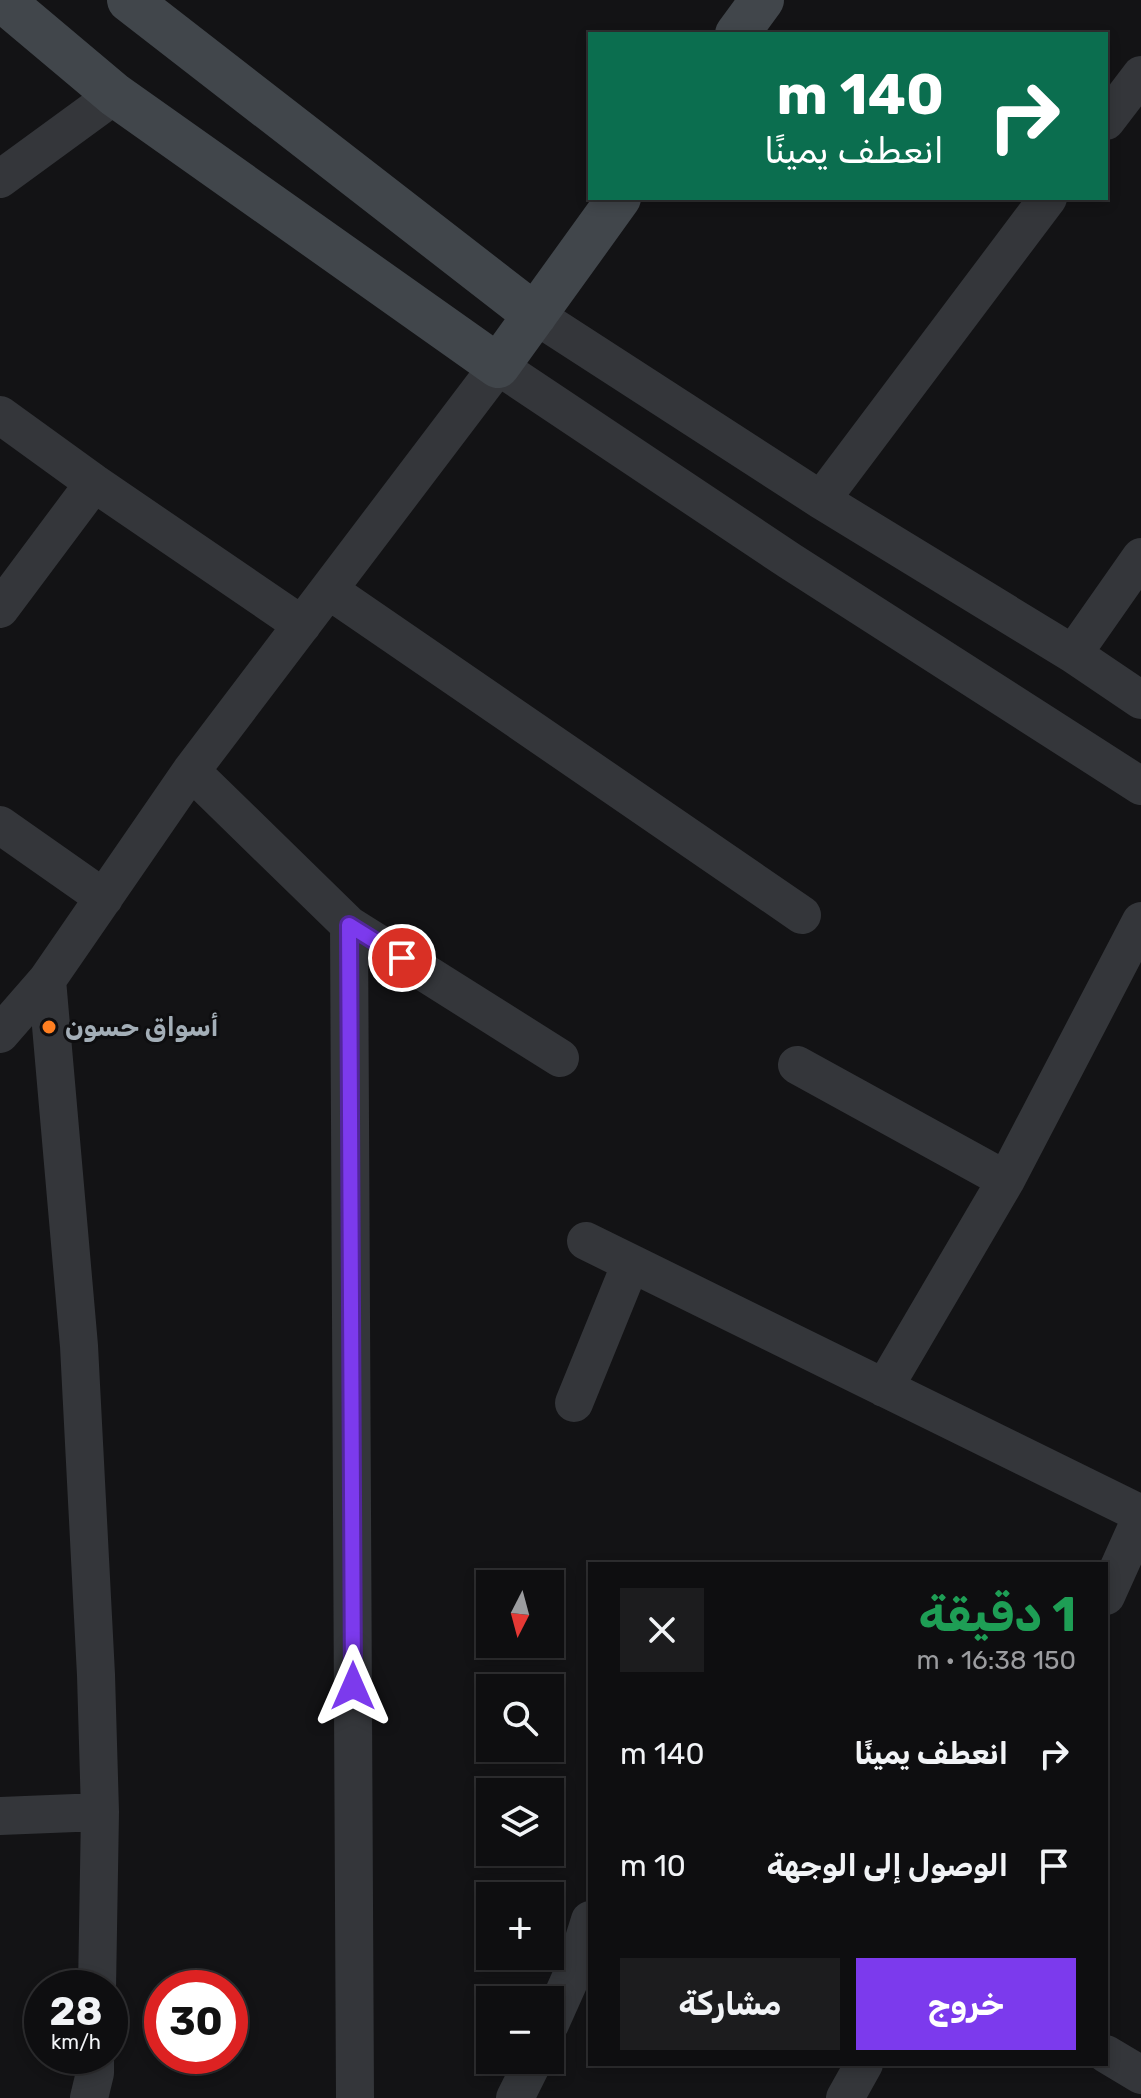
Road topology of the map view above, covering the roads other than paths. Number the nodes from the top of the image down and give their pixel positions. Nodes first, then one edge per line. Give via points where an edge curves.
1 (2, 0) edge
2 (129, 0) edge
3 (762, 0) edge
4 (738, 32) edge
5 (1141, 75) edge
6 (115, 95) junction
7 (1108, 118) edge
8 (0, 179) edge
9 (618, 200) edge
10 (1046, 200) edge
11 (535, 315) junction
12 (498, 366) junction
13 (0, 415) edge
14 (94, 483) junction
15 (821, 500) junction
16 (1141, 557) edge
17 (330, 591) junction
18 (0, 609) edge
19 (302, 625) junction
20 (1073, 654) junction
21 (1141, 700) edge
22 (191, 771) junction
23 (1141, 786) edge
24 (0, 825) edge
25 (104, 898) junction
26 (802, 915) dead end
27 (1141, 921) edge
28 (349, 925) junction
29 (47, 980) junction
30 (0, 1034) edge
31 (560, 1058) dead end
32 (797, 1065) dead end
33 (1006, 1180) junction
34 (586, 1241) dead end
35 (631, 1263) junction
36 (884, 1388) junction
37 (574, 1403) dead end
38 (1141, 1516) edge
39 (1108, 1591) edge
40 (100, 1812) junction
41 (0, 1816) edge
42 (588, 1926) edge
43 (97, 1970) edge
44 (564, 1993) edge
45 (1108, 2055) edge
46 (862, 2066) edge
47 (95, 2074) edge
48 (527, 2074) edge
49 (1141, 2075) edge
50 (89, 2098) edge
51 (355, 2098) edge
52 (515, 2098) edge
53 (845, 2098) edge

1 - 6 street
2 - 11 street
3 - 4 street
5 - 7 street
6 - 8 street
6 - 12 street
9 - 11 street
10 - 15 street
11 - 12 street
11 - 15 street
12 - 17 street
12 - 23 street via 802,570
13 - 14 street
14 - 18 street
14 - 19 street
15 - 20 street
16 - 20 street
17 - 19 street
17 - 26 street
19 - 22 street
20 - 21 street
22 - 25 street
22 - 28 street
24 - 25 street
25 - 29 street
27 - 33 street
28 - 31 street
28 - 51 street
29 - 30 street
29 - 40 street via 79,1346
32 - 33 street
33 - 36 street
34 - 35 street
35 - 36 street
35 - 37 street
36 - 38 street
38 - 39 street
40 - 41 street
40 - 43 street
42 - 44 street
45 - 49 street
46 - 53 street
47 - 50 street
48 - 52 street

